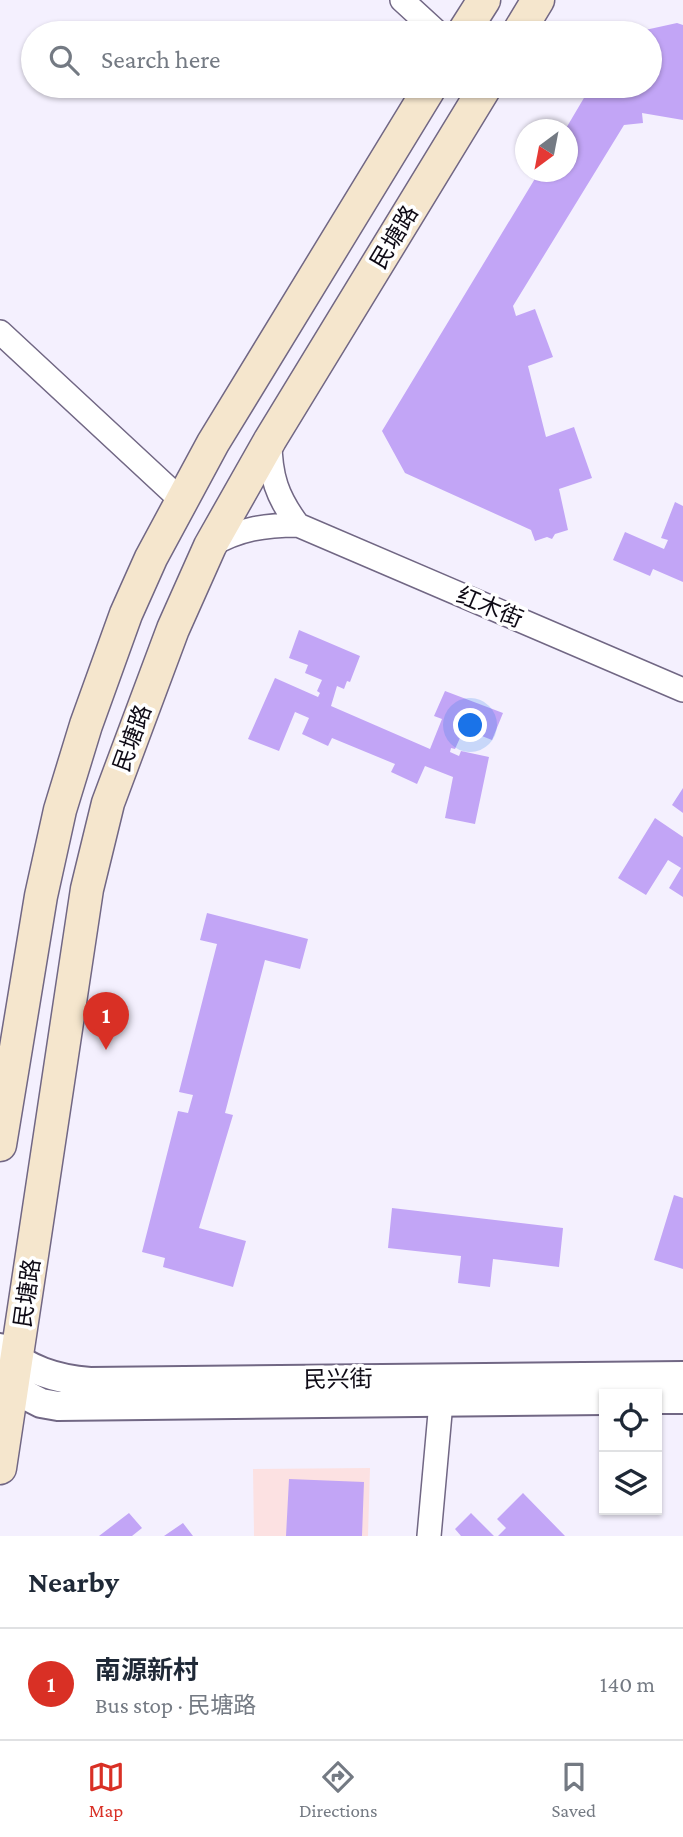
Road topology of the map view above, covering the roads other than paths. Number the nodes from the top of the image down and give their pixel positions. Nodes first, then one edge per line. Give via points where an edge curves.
1 (402, 0) edge
2 (484, 0) edge
3 (538, 0) edge
4 (425, 21) edge
5 (471, 21) edge
6 (525, 21) edge
7 (424, 98) edge
8 (479, 98) edge
9 (0, 332) edge
10 (270, 440) junction
11 (182, 500) junction
12 (298, 525) junction
13 (209, 546) junction
14 (683, 690) edge
15 (0, 1145) edge
16 (8, 1370) edge
17 (683, 1376) edge
18 (662, 1399) edge
19 (683, 1399) edge
20 (599, 1400) edge
21 (441, 1402) junction
22 (0, 1468) edge
23 (429, 1536) edge

1 - 4 street
2 - 5 main road
3 - 6 main road
7 - 11 main road, 民塘路
8 - 10 main road, 民塘路
9 - 11 street
10 - 12 street via 276,488
10 - 13 main road, 民塘路
11 - 15 main road, 民塘路 via 126,614 60,810 32,945
12 - 13 street, 红木街 via 247,529
12 - 14 street, 红木街
13 - 16 main road, 民塘路 via 108,803 87,889
16 - 17 street, 民兴街 via 90,1382
16 - 21 street, 民兴街 via 41,1403 58,1406
16 - 22 main road, 民塘路
18 - 19 street
20 - 21 street, 民兴街
21 - 23 street

